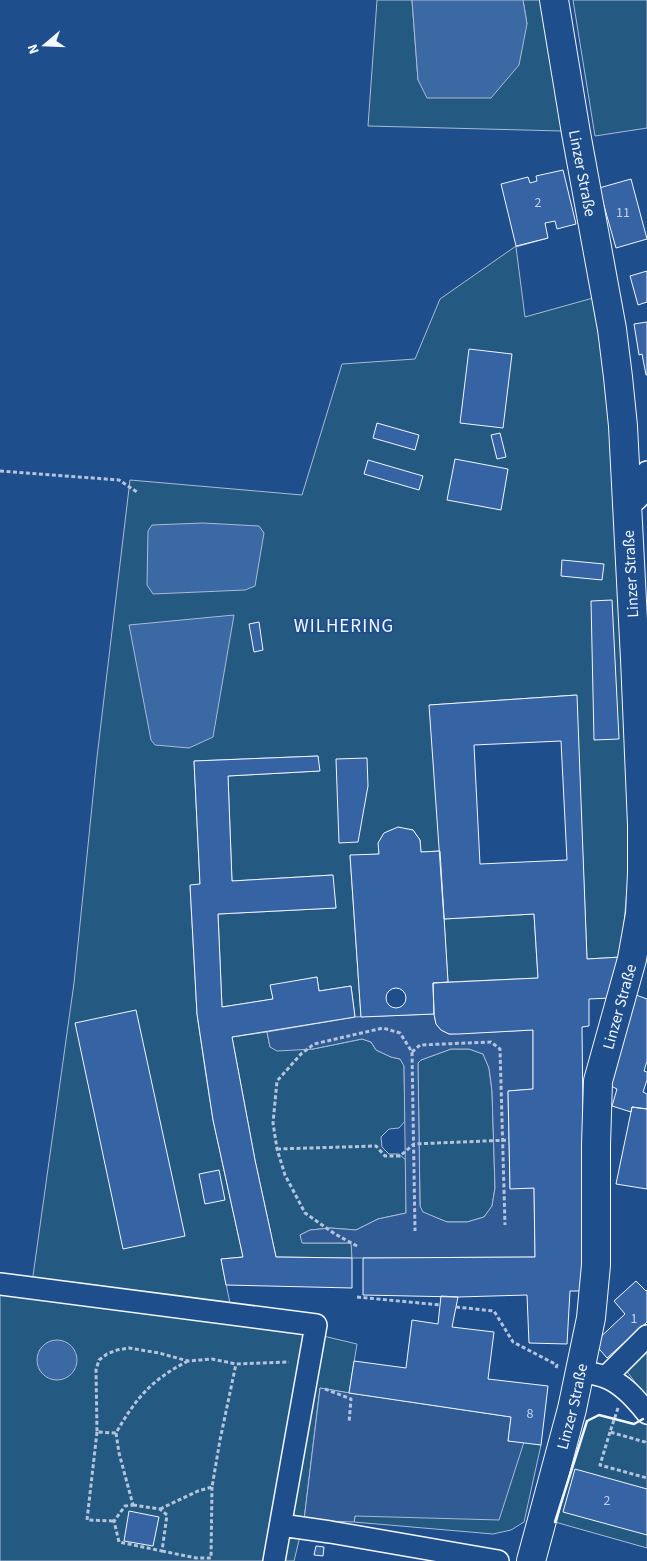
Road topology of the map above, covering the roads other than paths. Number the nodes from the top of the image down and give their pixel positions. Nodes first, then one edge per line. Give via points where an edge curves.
1 (554, 0) edge
2 (647, 472) edge
3 (627, 505) junction
4 (638, 562) edge
5 (639, 962) edge
6 (0, 1284) edge
7 (647, 1336) edge
8 (581, 1374) junction
9 (647, 1413) edge
10 (281, 1525) junction
11 (274, 1561) edge
12 (498, 1561) edge
13 (531, 1561) edge

1 - 3 main road, Linzer Straße via 612,330 623,426
2 - 3 street via 641,495
3 - 4 main road, Linzer Straße
4 - 5 main road, Linzer Straße via 642,825
5 - 8 main road, Linzer Straße via 598,1081 596,1265
6 - 10 street via 316,1325
7 - 8 street
8 - 9 street via 624,1389
8 - 13 main road, Linzer Straße
10 - 11 street
10 - 12 street

